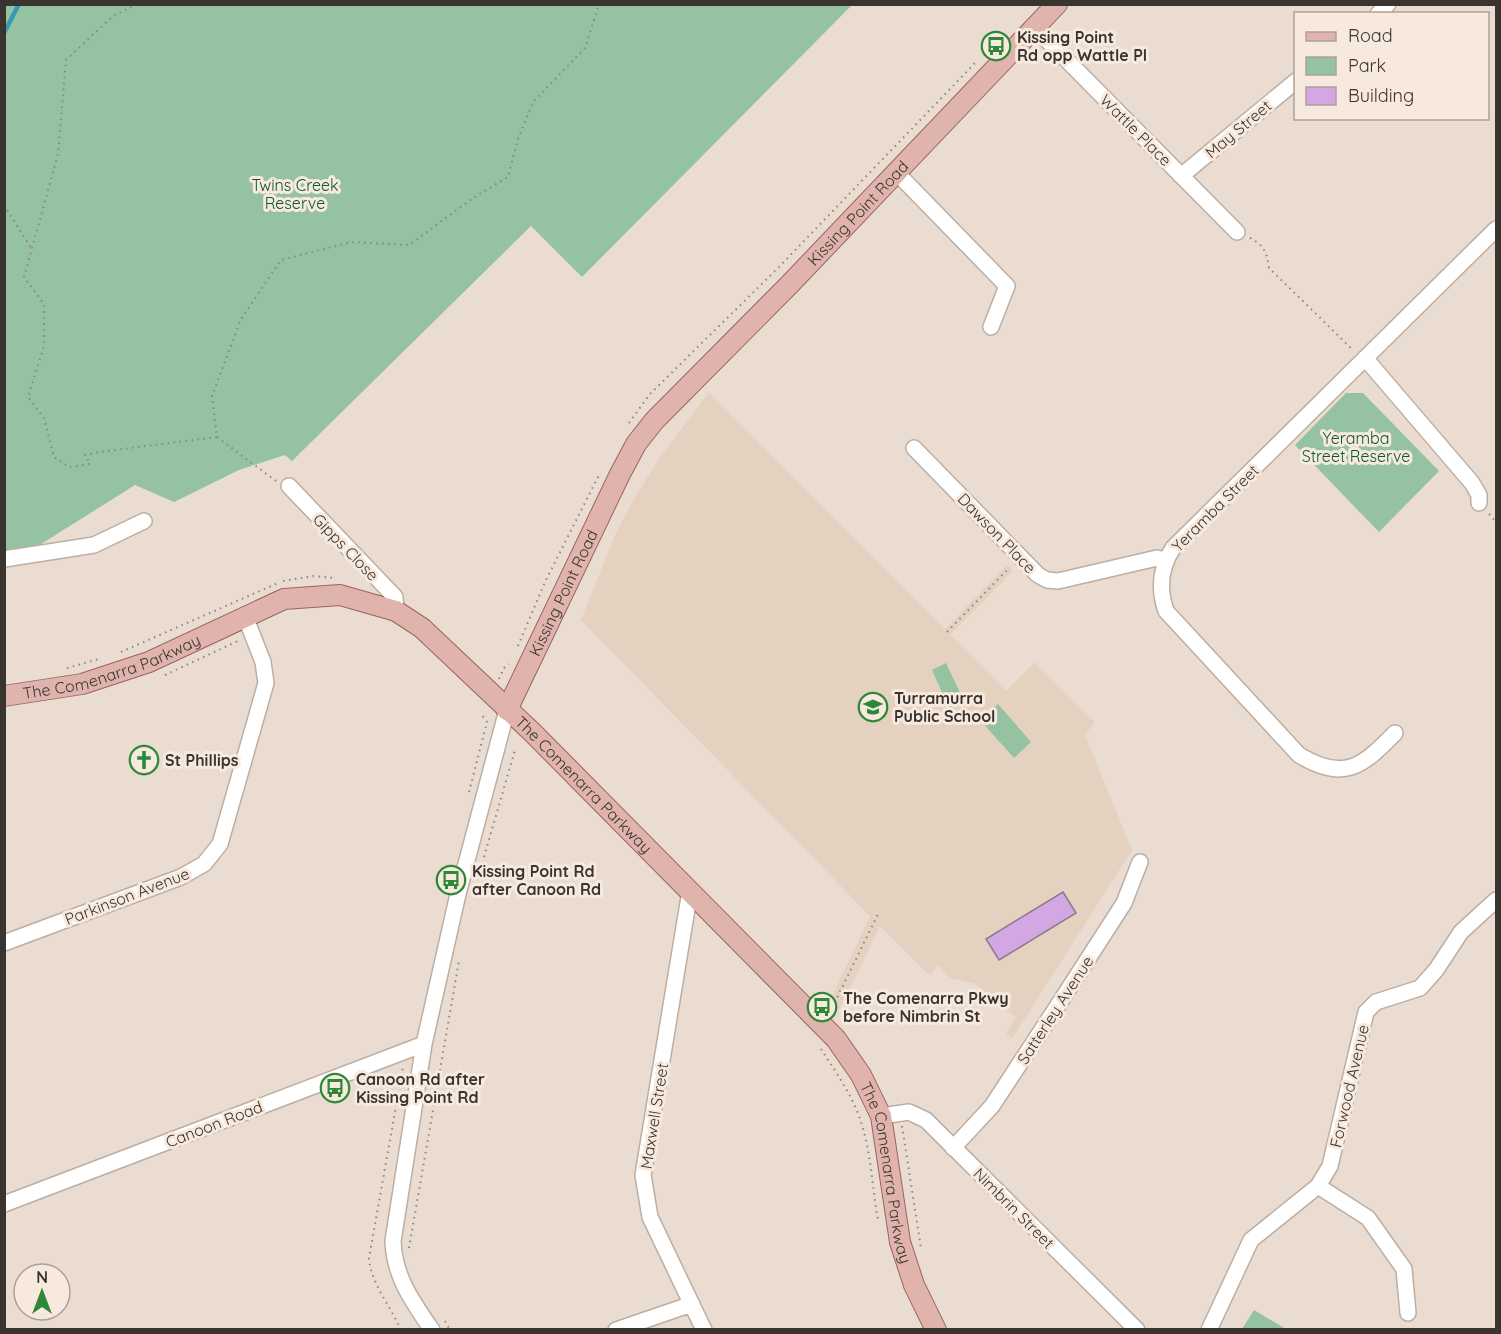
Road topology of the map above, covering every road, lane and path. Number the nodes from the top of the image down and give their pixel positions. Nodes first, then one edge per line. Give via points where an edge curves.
1 (137, 4) edge
2 (599, 4) edge
3 (1057, 4) edge
4 (1036, 29) junction
5 (1294, 83) edge
6 (896, 172) junction
7 (1181, 176) junction
8 (4, 205) edge
9 (1497, 229) edge
10 (1237, 232) joint
11 (31, 248) junction
12 (991, 327) dead end
13 (1365, 358) junction
14 (217, 436) junction
15 (914, 448) dead end
16 (289, 486) joint
17 (1479, 499) dead end
18 (144, 521) dead end
19 (4, 559) edge
20 (1166, 560) junction
21 (1009, 568) dead end
22 (396, 611) junction
23 (245, 616) junction
24 (947, 632) dead end
25 (238, 641) dead end
26 (173, 672) dead end
27 (4, 696) edge
28 (507, 710) junction
29 (1395, 733) dead end
30 (515, 750) dead end
31 (1140, 861) dead end
32 (482, 865) dead end
33 (690, 891) junction
34 (1497, 900) edge
35 (879, 912) dead end
36 (4, 943) edge
37 (459, 958) dead end
38 (832, 1008) dead end
39 (424, 1044) junction
40 (820, 1048) dead end
41 (881, 1116) junction
42 (902, 1123) dead end
43 (953, 1148) junction
44 (1317, 1186) junction
45 (4, 1204) edge
46 (879, 1223) dead end
47 (921, 1251) dead end
48 (409, 1253) dead end
49 (692, 1304) junction
50 (1408, 1313) dead end
51 (438, 1325) edge
52 (450, 1329) edge
53 (616, 1329) edge
54 (704, 1329) edge
55 (936, 1329) edge
56 (1137, 1329) edge
57 (1209, 1329) edge

1 - 11 path via 113,16 66,60 58,154
2 - 14 path via 585,48 533,102 508,177 409,245 351,242 281,260 241,319 212,396
3 - 4 main road, Kissing Point Road
4 - 6 main road, Kissing Point Road
4 - 7 street, Wattle Place
5 - 7 street, May Street
6 - 12 street via 1007,286
6 - 28 main road, Kissing Point Road via 636,444
7 - 10 street, Wattle Place
8 - 11 path
9 - 13 street, Yeramba Street
10 - 13 path via 1260,243 1268,255 1269,268 1344,344
11 - 14 path via 24,277 44,304 44,346 28,397 44,418 54,457 69,467 90,464 85,455 99,452
13 - 17 street
13 - 20 street, Yeramba Street via 1173,548
14 - 16 path via 248,462
15 - 20 street, Dawson Place via 1047,580 1058,581 1157,558
16 - 22 street, Gipps Close via 395,597
18 - 19 street via 94,545
20 - 29 street, Yeramba Street via 1161,580 1166,611 1299,755 1319,767 1355,767
21 - 24 path
22 - 23 main road, The Comenarra Parkway via 360,599 319,595 284,599
22 - 28 main road, The Comenarra Parkway via 422,628
23 - 27 main road, The Comenarra Parkway via 148,662 103,678
23 - 36 street, Parkinson Avenue via 263,662 266,683 225,828 213,856 181,877
25 - 26 path
28 - 33 main road, The Comenarra Parkway
28 - 39 street, Kissing Point Road via 458,894
30 - 32 path
31 - 43 street, Satterley Avenue via 1124,903 1058,1006 992,1106
33 - 41 main road, The Comenarra Parkway via 836,1039 861,1075
33 - 49 street, Maxwell Street via 643,1175 650,1217
34 - 44 street, Forwood Avenue via 1461,932 1420,988 1376,1002 1366,1012 1341,1130 1330,1166
35 - 38 path
37 - 48 path
39 - 45 street, Canoon Road
39 - 51 street, Kissing Point Road via 393,1259 400,1279
40 - 46 path via 848,1090 859,1118
41 - 43 street, Nimbrin Street via 901,1111 917,1114
41 - 55 main road, The Comenarra Parkway via 900,1242 914,1285
42 - 47 path
43 - 56 street, Nimbrin Street
44 - 50 street via 1368,1218 1404,1269
44 - 57 street, Forwood Avenue via 1251,1240
49 - 53 street
49 - 54 street, Maxwell Street
51 - 52 path

